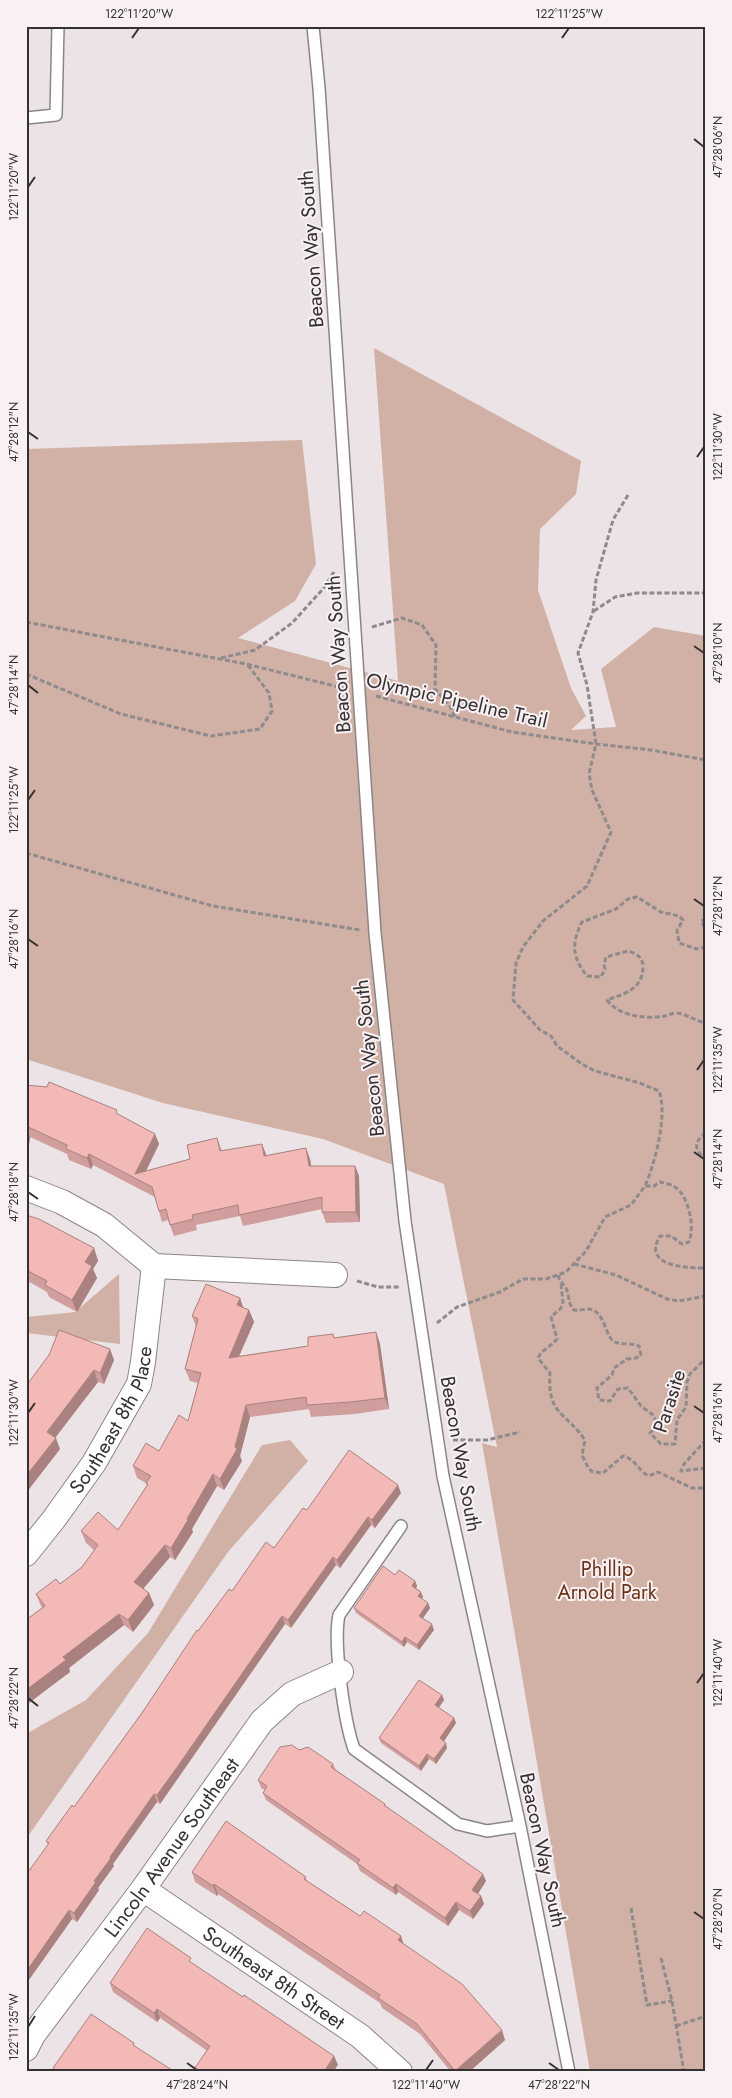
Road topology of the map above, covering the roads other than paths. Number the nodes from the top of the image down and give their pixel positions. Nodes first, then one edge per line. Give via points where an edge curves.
1 (58, 26) edge
2 (313, 26) edge
3 (26, 118) edge
4 (26, 1188) edge
5 (154, 1266) junction
6 (335, 1274) road end
7 (401, 1526) dead end
8 (26, 1554) edge
9 (341, 1672) junction
10 (520, 1826) junction
11 (143, 1889) junction
12 (26, 2049) edge
13 (400, 2072) edge
14 (569, 2072) edge

1 - 3 lane via 56,116
2 - 10 lane, Beacon Way South via 320,88 375,933 405,1221 443,1476
4 - 5 street via 62,1202 104,1225
5 - 6 street
5 - 8 street, Southeast 8th Place via 139,1384 94,1463
7 - 9 lane via 339,1615
9 - 10 lane via 348,1732 354,1749 458,1824 487,1831
9 - 11 street, Lincoln Avenue Southeast via 292,1694 262,1721
10 - 14 lane, Beacon Way South
11 - 12 street, Lincoln Avenue Southeast
11 - 13 street, Southeast 8th Street via 360,2036

